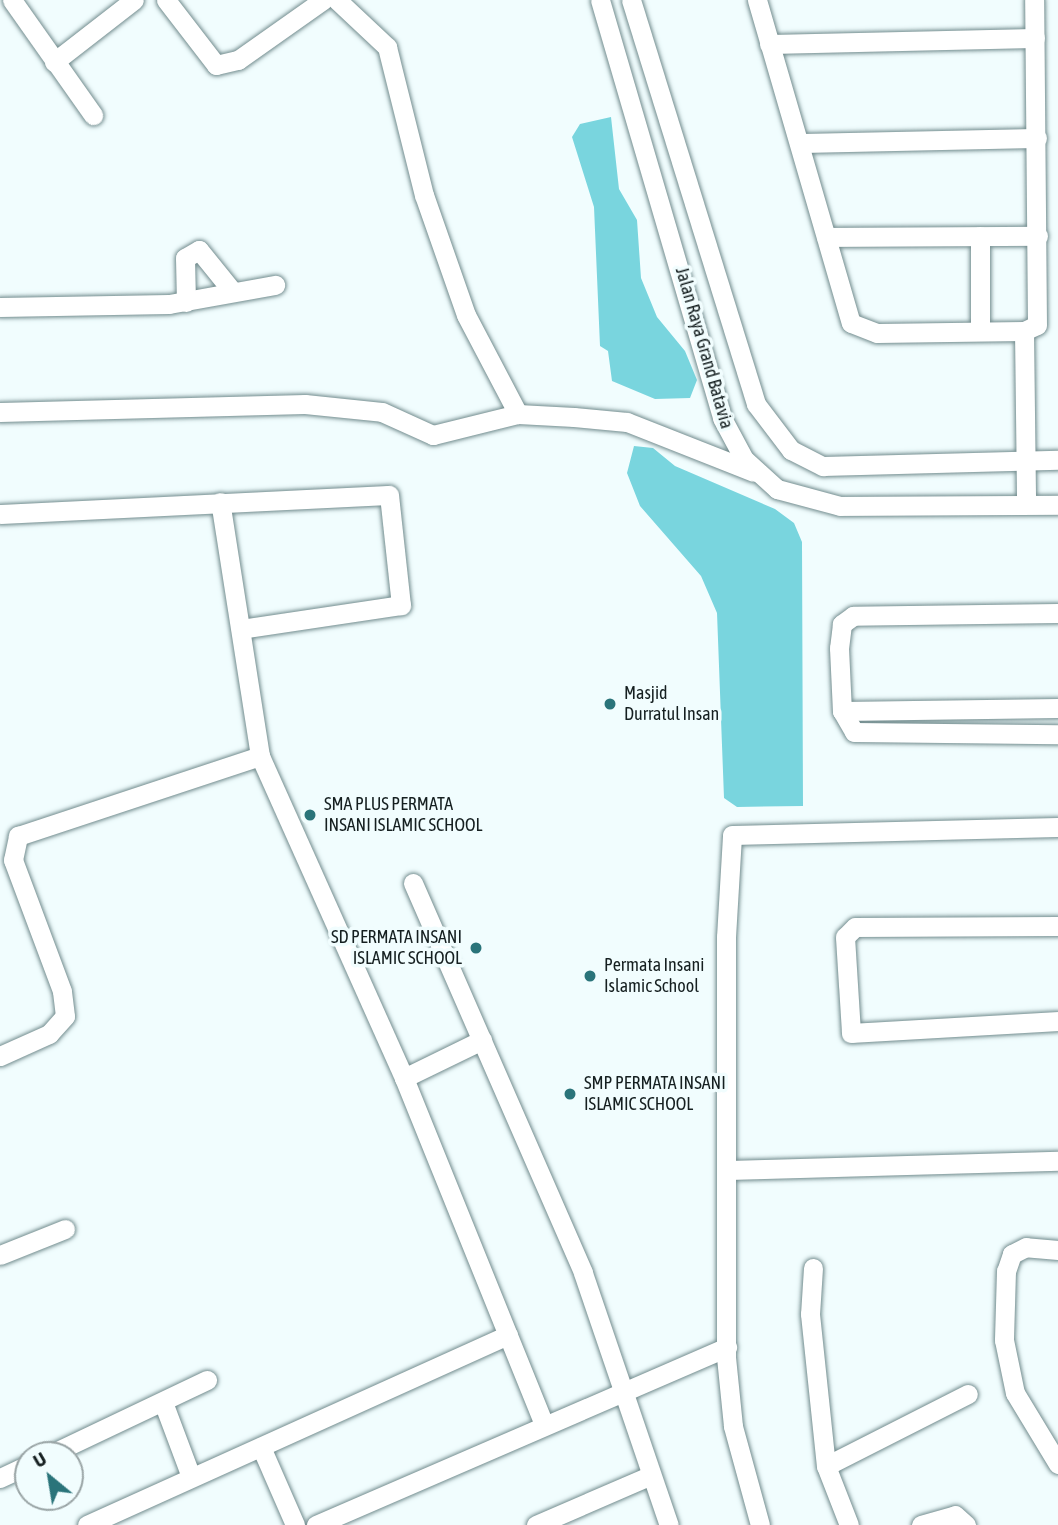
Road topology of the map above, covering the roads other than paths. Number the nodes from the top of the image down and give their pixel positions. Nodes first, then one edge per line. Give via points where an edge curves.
1 (12, 0) edge
2 (134, 0) edge
3 (166, 0) edge
4 (323, 0) edge
5 (337, 0) edge
6 (600, 0) edge
7 (631, 0) edge
8 (757, 0) edge
9 (1034, 0) edge
10 (1035, 38) junction
11 (769, 44) junction
12 (54, 62) junction
13 (93, 115) dead end
14 (1037, 138) junction
15 (800, 143) junction
16 (980, 236) junction
17 (1038, 236) junction
18 (826, 237) junction
19 (275, 285) dead end
20 (233, 292) junction
21 (186, 302) junction
22 (0, 307) edge
23 (980, 330) junction
24 (1024, 331) junction
25 (745, 372) junction
26 (713, 380) junction
27 (0, 412) edge
28 (518, 414) junction
29 (1058, 460) edge
30 (1026, 461) junction
31 (758, 474) junction
32 (220, 502) junction
33 (1026, 504) junction
34 (1058, 505) edge
35 (0, 514) edge
36 (1058, 613) edge
37 (241, 629) junction
38 (1058, 708) edge
39 (842, 711) junction
40 (1058, 734) edge
41 (260, 756) junction
42 (1058, 827) edge
43 (413, 883) dead end
44 (1058, 926) edge
45 (1058, 1021) edge
46 (482, 1040) junction
47 (0, 1056) edge
48 (404, 1078) junction
49 (1058, 1161) edge
50 (729, 1170) junction
51 (65, 1229) dead end
52 (1058, 1250) edge
53 (0, 1255) edge
54 (813, 1268) dead end
55 (508, 1335) junction
56 (727, 1347) junction
57 (207, 1380) dead end
58 (625, 1388) junction
59 (968, 1394) dead end
60 (163, 1402) junction
61 (543, 1422) junction
62 (79, 1441) edge
63 (261, 1447) junction
64 (1058, 1464) edge
65 (826, 1466) junction
66 (649, 1476) junction
67 (191, 1477) junction
68 (567, 1519) edge
69 (87, 1525) edge
70 (295, 1525) edge
71 (316, 1525) edge
72 (536, 1525) edge
73 (669, 1525) edge
74 (760, 1525) edge
75 (849, 1525) edge
76 (921, 1525) edge
77 (966, 1525) edge

1 - 12 street
2 - 12 street
3 - 4 street via 216,65 238,60
5 - 28 street via 387,47 424,195 466,316
6 - 26 street, Jalan Raya Grand Batavia
7 - 25 street, Jalan Raya Grand Batavia
8 - 11 street
9 - 10 street
10 - 11 street
10 - 14 street
11 - 15 street
12 - 13 street
14 - 15 street
14 - 17 street
15 - 18 street
16 - 17 street
16 - 18 street
16 - 23 street
17 - 24 street via 1038,321
18 - 23 street via 851,323 863,331
19 - 20 street
20 - 21 street
20 - 21 street via 199,250 185,258
21 - 22 street
23 - 24 street
24 - 30 street
25 - 26 street
25 - 30 street, Jalan Raya Grand Batavia via 770,426 791,450 822,466
26 - 31 street, Jalan Raya Grand Batavia via 731,440
27 - 28 street via 326,405 382,412 433,435
28 - 31 street via 627,422
29 - 30 street, Jalan Raya Grand Batavia
30 - 33 street
31 - 33 street, Jalan Raya Grand Batavia via 800,499 841,506
32 - 35 street
32 - 37 street
32 - 37 street via 383,491 393,501 401,605
33 - 34 street, Jalan Raya Grand Batavia
36 - 39 street via 846,619 839,648
37 - 41 street
38 - 39 street
39 - 40 street via 854,732
41 - 47 street via 18,836 13,860 62,992 65,1016 49,1034
41 - 48 street
42 - 50 street via 732,835 726,937
43 - 46 street
44 - 45 street via 855,927 845,937 851,1032
46 - 48 street
46 - 58 street via 583,1273
48 - 55 street
49 - 50 street
50 - 56 street
51 - 53 street
52 - 64 street via 1026,1247 1012,1254 1006,1271 1004,1340 1015,1393
54 - 65 street via 810,1314
55 - 61 street
55 - 63 street
56 - 58 street
56 - 74 street via 733,1426
57 - 60 street
58 - 61 street
58 - 66 street
59 - 65 street
60 - 62 street
60 - 67 street
61 - 71 street
63 - 67 street
63 - 70 street
65 - 75 street
66 - 68 street
66 - 73 street
67 - 69 street
68 - 72 street
76 - 77 street via 955,1515

